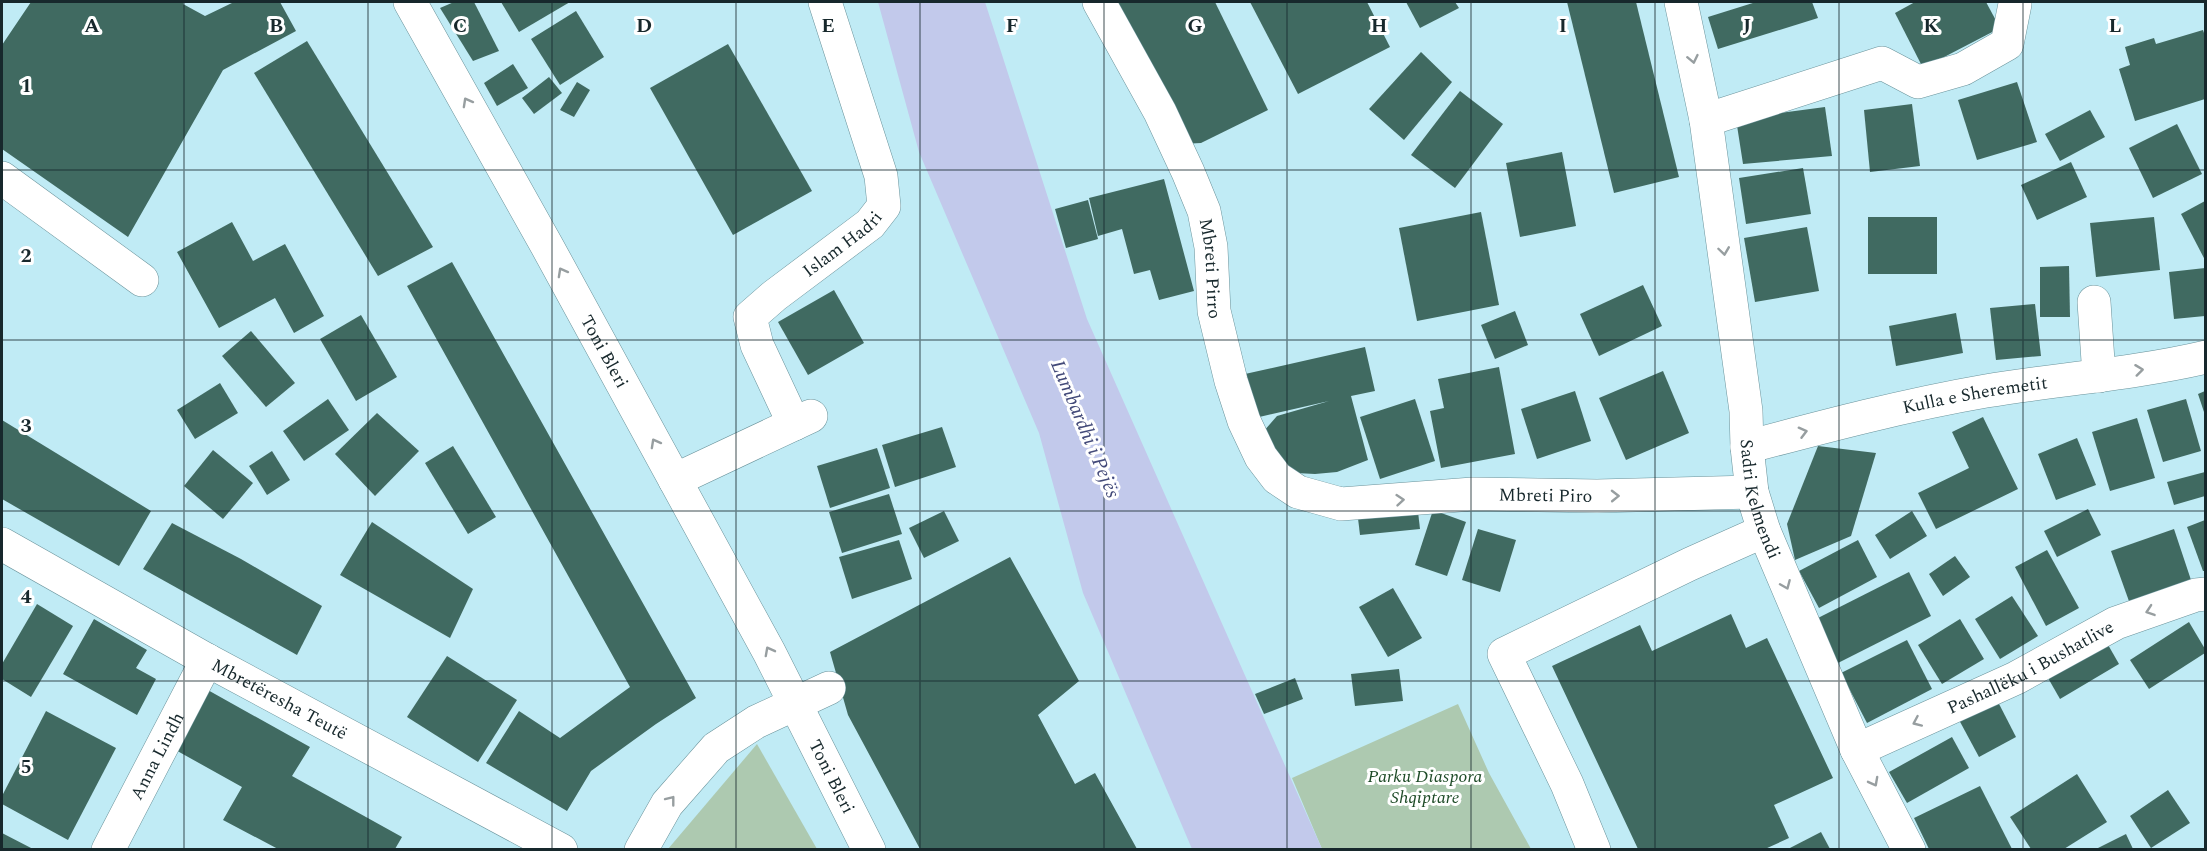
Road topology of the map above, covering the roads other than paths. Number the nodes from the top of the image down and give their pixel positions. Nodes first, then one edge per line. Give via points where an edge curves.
1 (410, 2) edge
2 (825, 2) edge
3 (1099, 2) edge
4 (1681, 2) edge
5 (2015, 4) dead end
6 (1706, 120) junction
7 (2, 178) edge
8 (142, 280) dead end
9 (2094, 302) dead end
10 (2205, 357) edge
11 (2099, 376) junction
12 (1747, 447) junction
13 (675, 480) junction
14 (1752, 492) junction
15 (1341, 504) joint
16 (1764, 531) junction
17 (2, 544) edge
18 (2205, 594) edge
19 (207, 660) junction
20 (829, 688) dead end
21 (796, 703) junction
22 (1857, 750) junction
23 (108, 849) edge
24 (561, 849) edge
25 (641, 849) edge
26 (869, 849) edge
27 (1594, 849) edge
28 (1909, 849) edge

13 -> 1 street, Toni Bleri
2 - 13 street, Islam Hadri via 881,176 884,206 870,224 750,317 757,345 803,420
3 - 15 street, Mbreti Pirro via 1161,112 1204,212 1211,247 1214,311 1241,411 1261,457 1277,478 1298,492
4 -> 6 street, Sadri Kelmendi
5 - 6 street via 2007,44 1963,69 1918,82 1882,63
6 -> 12 street, Sadri Kelmendi via 1746,411
7 - 8 street
9 - 11 street
11 -> 10 street, Kulla e Sheremetit
12 -> 11 street, Kulla e Sheremetit via 1878,413 1987,391
12 - 14 street, Sadri Kelmendi
21 -> 13 street, Toni Bleri
15 -> 14 street, Mbreti Piro via 1473,494
14 - 16 street, Sadri Kelmendi
16 -> 22 street, Sadri Kelmendi
16 - 27 street via 1504,654
17 - 19 street, Mbretëresha Teutë
18 -> 22 street, Pashallëku i Bushatlive via 2116,623 2016,678
19 - 23 street, Anna Lindh
19 - 24 street, Mbretëresha Teutë
20 - 21 street
25 -> 21 street via 667,804 716,748 756,722
21 - 26 street, Toni Bleri
22 -> 28 street, Sadri Kelmendi

